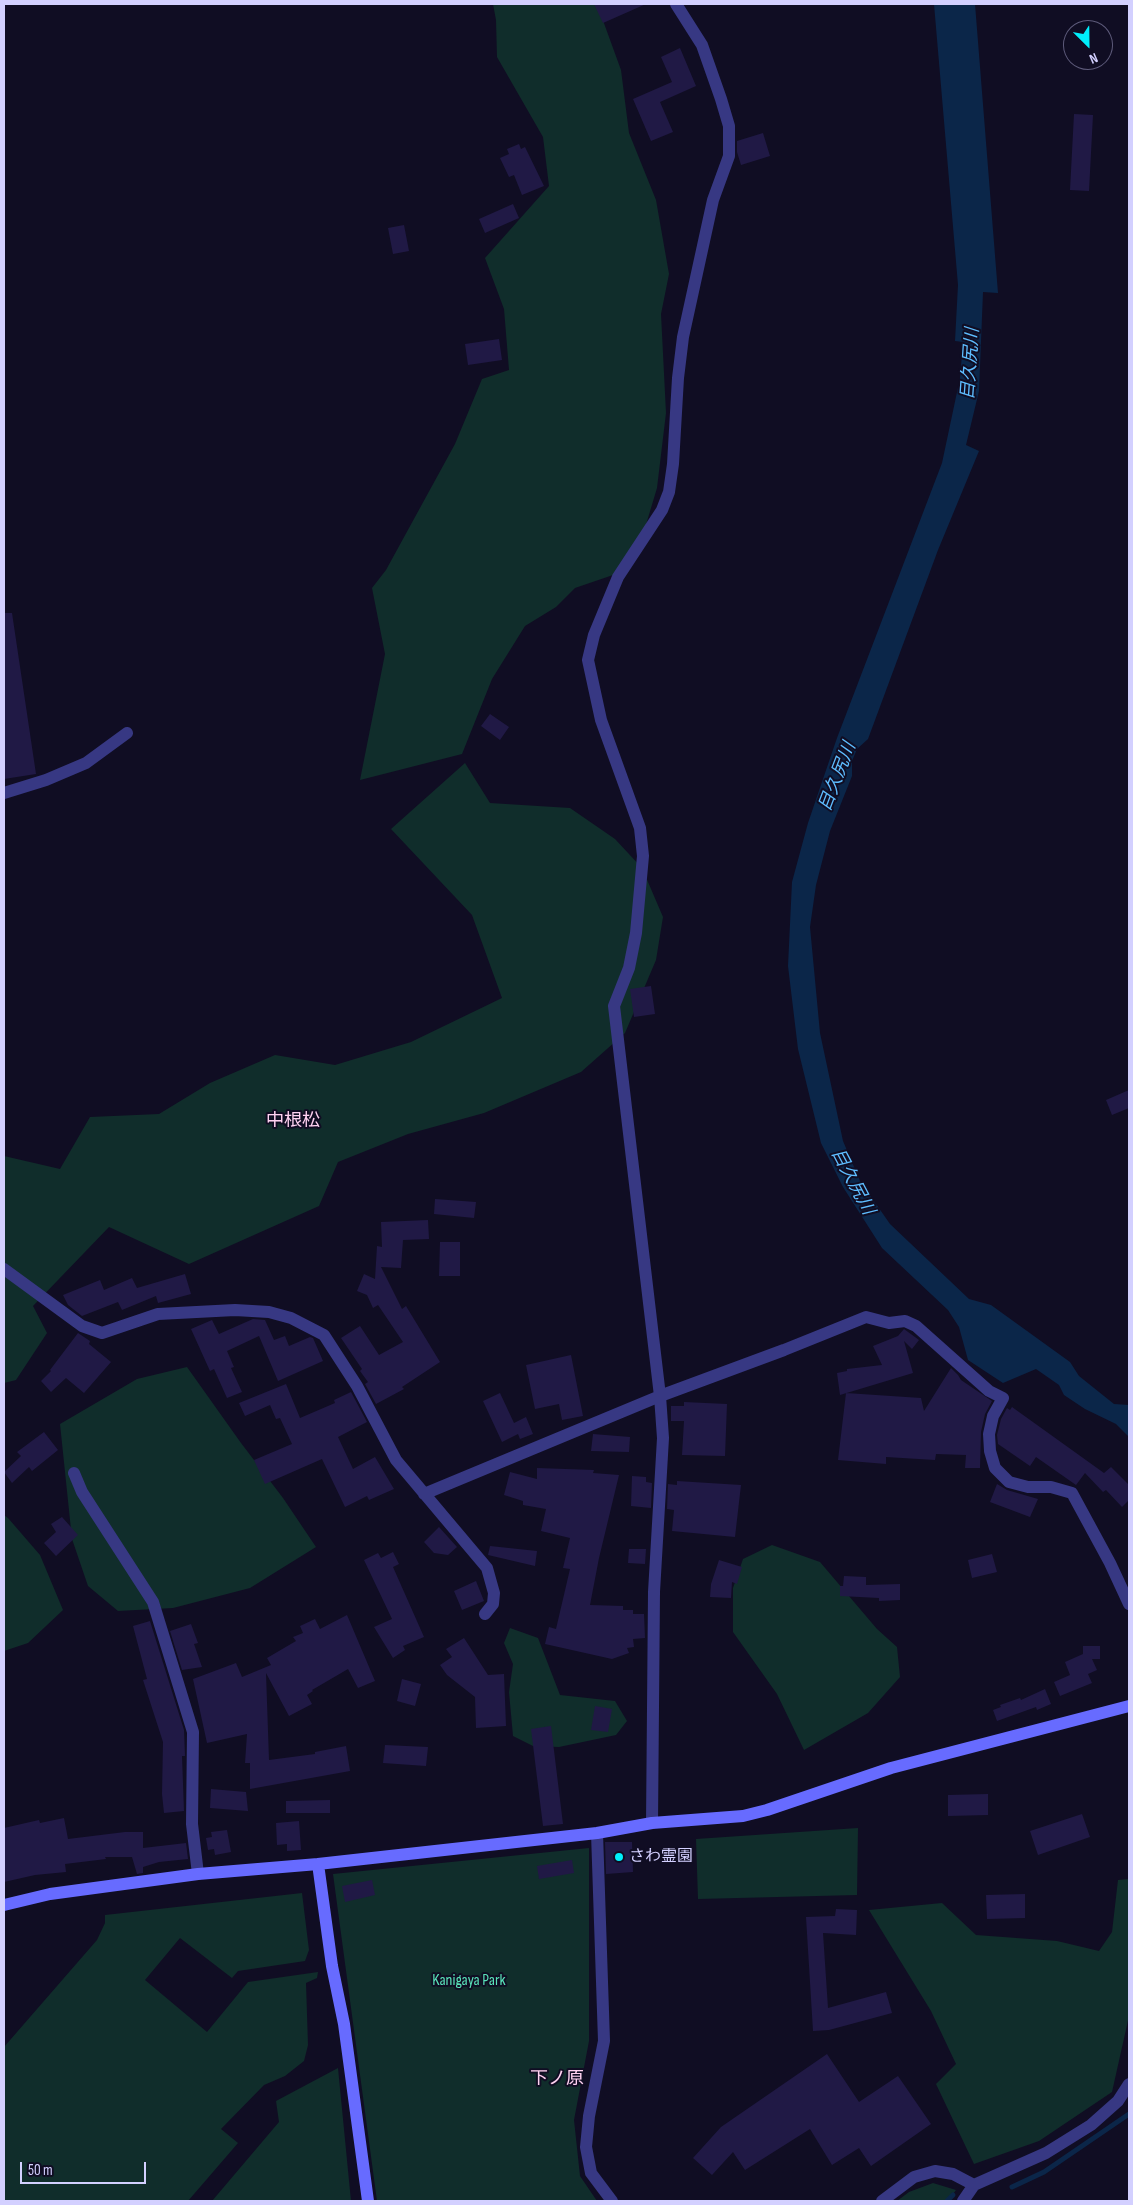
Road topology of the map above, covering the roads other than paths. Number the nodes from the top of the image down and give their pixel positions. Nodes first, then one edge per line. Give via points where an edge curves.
1 (676, 4) edge
2 (127, 733) dead end
3 (4, 793) edge
4 (4, 1269) edge
5 (660, 1396) junction
6 (74, 1473) dead end
7 (424, 1494) junction
8 (1129, 1604) edge
9 (485, 1614) dead end
10 (1129, 1706) edge
11 (652, 1823) junction
12 (598, 1832) junction
13 (318, 1864) junction
14 (198, 1874) junction
15 (4, 1905) edge
16 (1129, 2084) edge
17 (974, 2185) junction
18 (368, 2201) edge
19 (612, 2201) edge
20 (882, 2201) edge
21 (963, 2201) edge

1 - 5 street via 702,45 721,99 728,126 729,156 713,200 683,337 668,492 662,510 618,577 594,635 588,660 601,720 640,828 643,856 636,933 629,968 614,1006
2 - 3 street via 86,764
4 - 7 street via 82,1326 102,1333 158,1314 235,1310 269,1312 291,1318 324,1335 357,1386 396,1460
5 - 7 street
5 - 8 street via 866,1317 889,1323 905,1321 916,1326 988,1391 1003,1398 993,1416 989,1434 995,1468 1009,1482 1072,1493
5 - 11 street via 663,1438 654,1592
6 - 14 street via 82,1492 153,1602 193,1732 192,1824
7 - 9 street via 487,1568 494,1594 493,1604
10 - 11 street via 891,1768 755,1814
11 - 12 street
12 - 13 street
12 - 19 street via 604,2041 586,2147 591,2173 602,2192
13 - 14 street
13 - 18 street
14 - 15 street via 50,1894
16 - 17 street via 1118,2102 1091,2125 1046,2153
17 - 20 street via 953,2174 934,2171 914,2177
17 - 21 street

